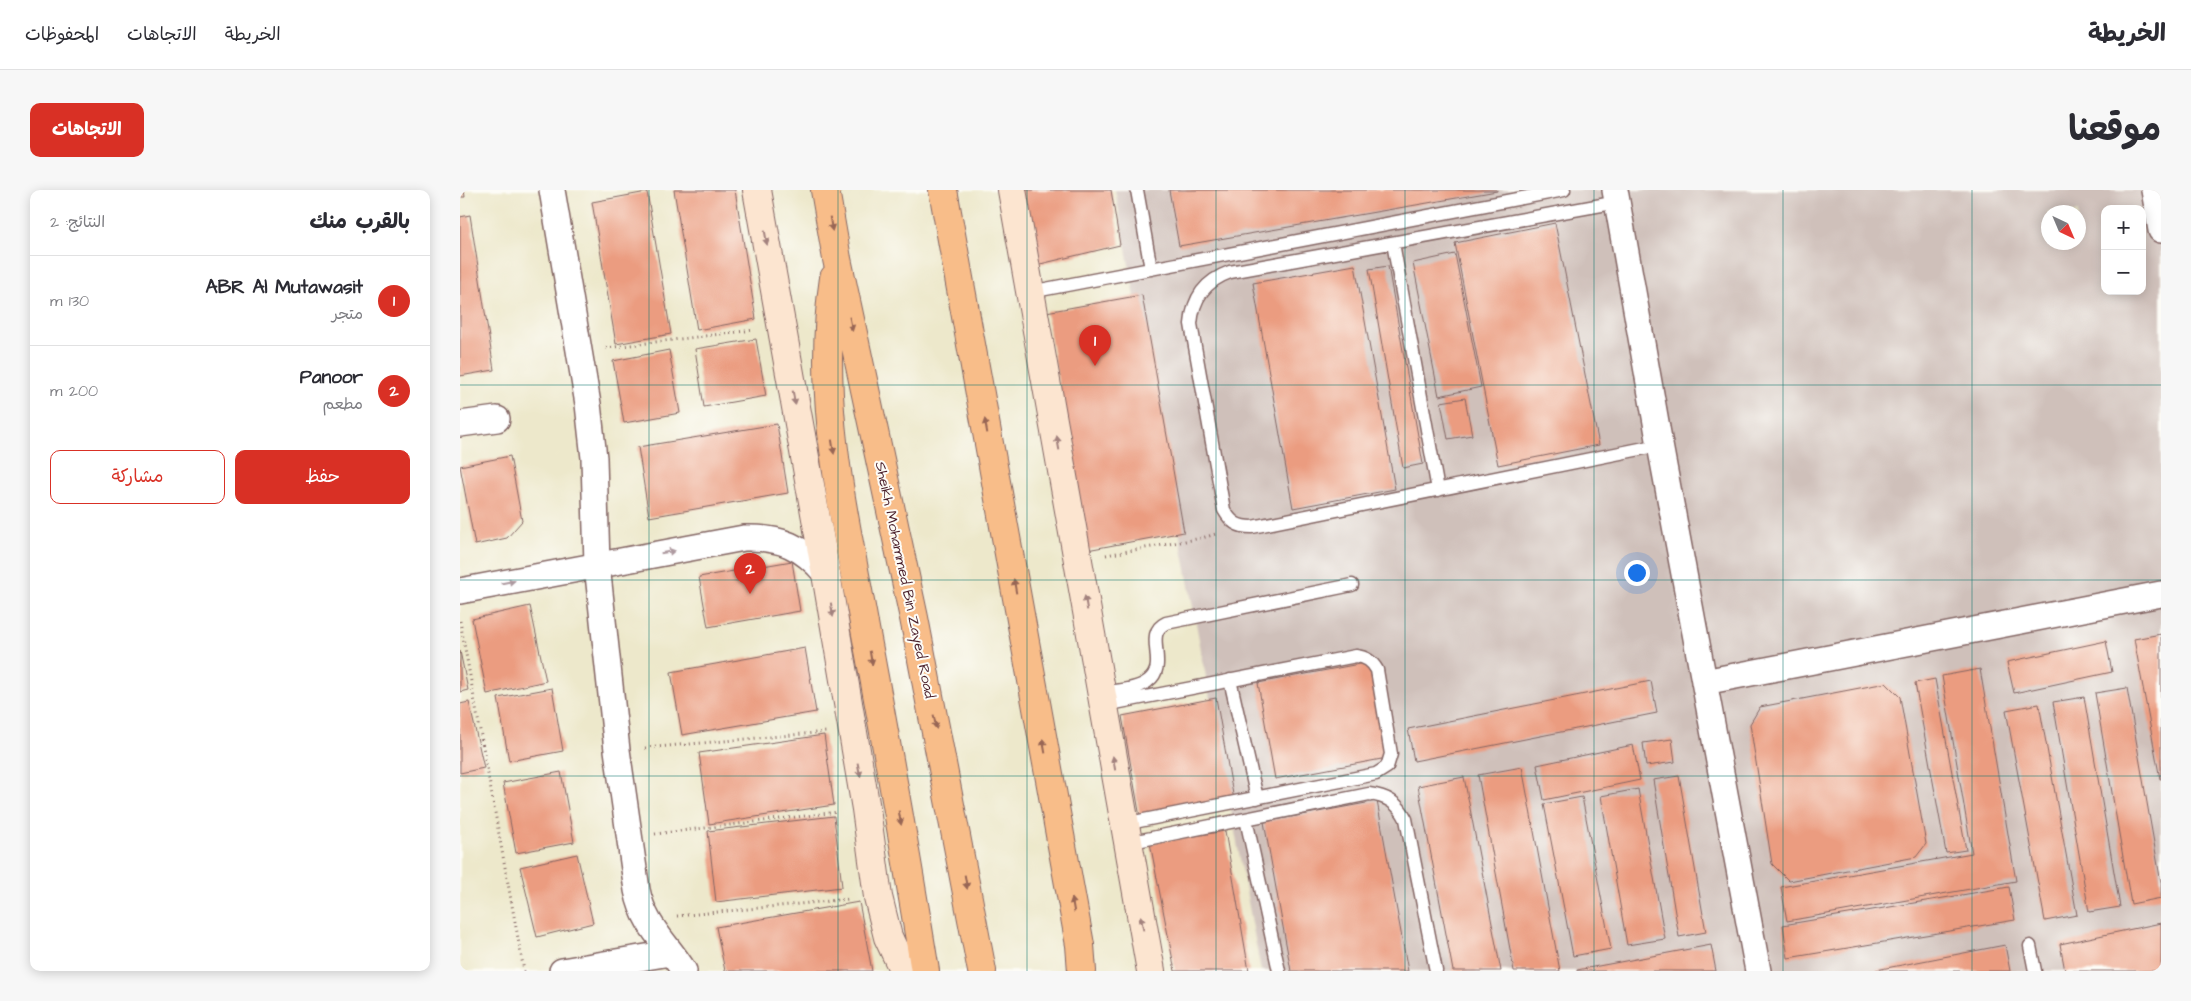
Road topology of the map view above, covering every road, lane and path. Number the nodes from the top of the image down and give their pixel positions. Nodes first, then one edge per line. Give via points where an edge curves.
1 (552, 190) edge
2 (757, 190) edge
3 (825, 190) edge
4 (943, 190) edge
5 (1012, 190) edge
6 (1137, 190) edge
7 (1564, 190) edge
8 (2154, 190) edge
9 (1616, 196) edge
10 (2161, 230) edge
11 (1393, 243) junction
12 (837, 259) junction
13 (1151, 269) junction
14 (1030, 292) junction
15 (782, 326) junction
16 (580, 351) junction
17 (497, 419) dead end
18 (460, 424) edge
19 (1660, 446) junction
20 (1438, 490) junction
21 (1235, 524) junction
22 (1078, 559) junction
23 (597, 565) junction
24 (826, 574) junction
25 (1352, 585) dead end
26 (460, 591) edge
27 (2161, 594) edge
28 (460, 621) edge
29 (1230, 680) junction
30 (1704, 682) junction
31 (1104, 699) junction
32 (851, 730) junction
33 (617, 750) junction
34 (1257, 798) junction
35 (866, 809) junction
36 (1246, 819) junction
37 (1126, 833) junction
38 (629, 837) junction
39 (878, 897) junction
40 (646, 920) junction
41 (2030, 946) dead end
42 (1081, 958) edge
43 (677, 962) edge
44 (589, 969) edge
45 (524, 971) edge
46 (562, 971) edge
47 (904, 971) edge
48 (925, 971) edge
49 (982, 971) edge
50 (1089, 971) edge
51 (1152, 971) edge
52 (1279, 971) edge
53 (1436, 971) edge
54 (1758, 971) edge
55 (2035, 971) edge

1 - 16 street
2 -> 15 main road
3 -> 12 highway, Sheikh Mohammed Bin Zayed Road
42 -> 4 highway
5 - 14 main road
6 - 13 lane
7 - 13 lane
8 - 10 street
9 - 11 lane
9 - 19 street
11 - 20 lane
11 - 21 lane via 1230,272 1217,277 1197,297 1191,324 1224,510
12 -> 48 highway via 827,361 832,444
12 -> 49 highway, Sheikh Mohammed Bin Zayed Road via 916,627
13 - 14 lane
22 -> 14 main road
15 - 16 path
15 -> 24 main road
16 - 23 street via 594,458
17 - 18 street
19 - 20 lane
19 - 30 street
20 - 21 lane via 1252,528
21 - 22 path via 1202,538
31 -> 22 main road
23 -> 24 street via 760,537 790,544 804,552
26 -> 23 street
23 - 33 street
24 -> 32 main road
25 - 31 lane via 1161,625 1155,634 1158,669 1154,676 1142,685
27 - 30 street
28 - 45 path
29 - 31 lane
29 - 34 lane
29 - 34 lane via 1356,656 1369,660 1377,670 1391,754 1387,767 1376,774
30 - 54 street
37 -> 31 main road
32 - 33 path
32 -> 35 main road
33 - 38 street
34 - 37 lane
35 - 38 path
35 - 39 main road
36 - 37 lane
36 - 52 lane
36 - 53 lane via 1369,794 1396,803 1406,819
51 -> 37 main road
38 - 40 street via 640,905
39 - 40 path
39 - 47 main road via 888,937
40 - 43 street
41 - 55 lane
42 - 50 highway
43 - 44 street
44 - 46 street

